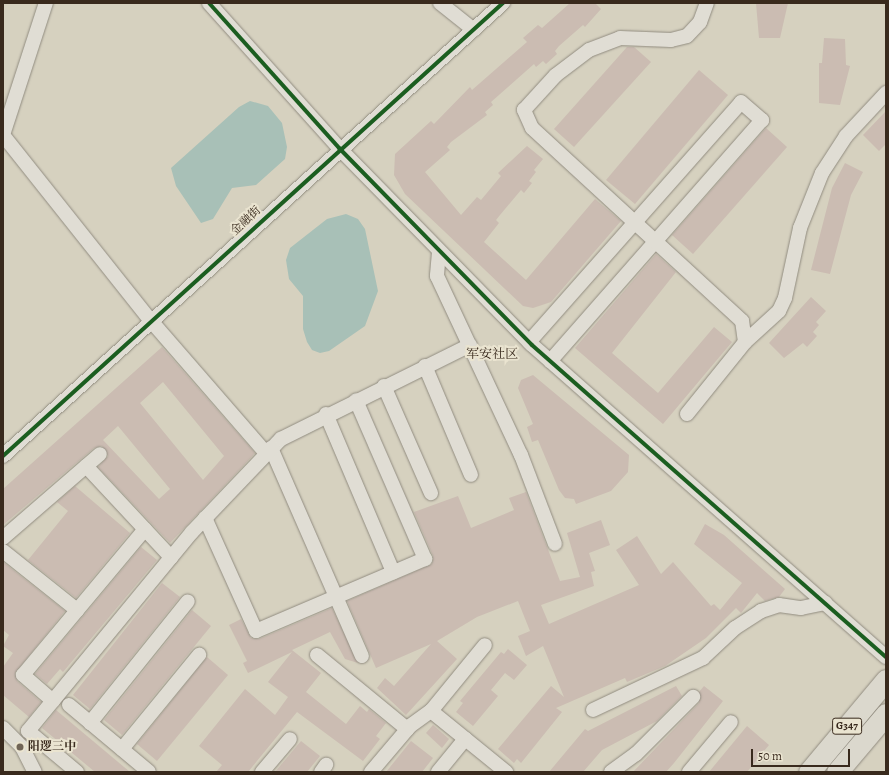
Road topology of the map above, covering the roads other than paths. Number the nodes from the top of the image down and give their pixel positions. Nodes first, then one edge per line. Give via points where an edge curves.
1 (46, 3) edge
2 (209, 3) edge
3 (440, 3) edge
4 (503, 3) edge
5 (707, 3) edge
6 (474, 30) junction
7 (886, 94) edge
8 (3, 135) edge
9 (339, 148) junction
10 (634, 223) junction
11 (655, 242) junction
12 (439, 252) junction
13 (152, 322) junction
14 (529, 342) junction
15 (745, 342) junction
16 (470, 345) junction
17 (550, 361) junction
18 (425, 366) junction
19 (384, 386) junction
20 (356, 400) junction
21 (326, 414) junction
22 (687, 414) dead end
23 (268, 450) junction
24 (100, 454) dead end
25 (3, 456) edge
26 (86, 466) junction
27 (471, 475) dead end
28 (431, 493) dead end
29 (205, 518) junction
30 (145, 529) junction
31 (3, 538) edge
32 (554, 544) dead end
33 (3, 551) edge
34 (171, 557) junction
35 (393, 572) junction
36 (336, 596) junction
37 (188, 601) dead end
38 (826, 603) junction
39 (77, 610) junction
40 (485, 645) dead end
41 (199, 655) dead end
42 (317, 656) dead end
43 (362, 656) dead end
44 (886, 657) edge
45 (886, 680) edge
46 (693, 697) dead end
47 (53, 701) junction
48 (69, 705) dead end
49 (594, 710) dead end
50 (431, 711) junction
51 (886, 714) edge
52 (731, 722) dead end
53 (90, 723) junction
54 (3, 728) edge
55 (407, 729) junction
56 (290, 739) dead end
57 (465, 739) junction
58 (122, 749) junction
59 (35, 772) edge
60 (76, 772) edge
61 (149, 772) edge
62 (262, 772) edge
63 (370, 772) edge
64 (438, 772) edge
65 (506, 772) edge
66 (611, 772) edge
67 (689, 772) edge
68 (809, 772) edge
69 (837, 772) edge

1 - 8 street
2 - 9 street
3 - 6 street
4 - 6 street, 金融街
5 - 10 street via 700,22 687,36 671,40 620,38 589,50 556,75 524,110 532,128
6 - 9 street, 金融街
7 - 15 street via 846,136 822,173 800,228 785,298 779,311
8 - 13 street
9 - 12 street
9 - 13 street, 金融街
10 - 11 street
10 - 11 street via 741,102 757,115 762,120
10 - 14 street
11 - 15 street via 736,313 743,326
11 - 17 street
12 - 14 street
12 - 16 street via 437,276
13 - 23 street
13 - 25 street, 金融街
14 - 17 street
15 - 22 street
16 - 18 street
16 - 32 street via 521,455
17 - 38 street
18 - 19 street
18 - 27 street
19 - 20 street
19 - 28 street
20 - 21 street
20 - 35 street via 425,559
21 - 23 street
21 - 35 street
23 - 29 street
23 - 36 street
24 - 26 street
26 - 30 street
26 - 31 street
29 - 34 street
29 - 36 street via 256,631
30 - 34 street
30 - 39 street
33 - 39 street
34 - 47 street
35 - 36 street
36 - 43 street
37 - 53 street
38 - 44 street
38 - 49 street via 801,608 779,606 761,611 735,628 703,658
39 - 47 street via 23,675
40 - 50 street
41 - 58 street
42 - 55 street
45 - 68 highway, G347
46 - 66 street via 636,754
47 - 60 street via 28,731
48 - 53 street
50 - 55 street
50 - 57 street
51 - 69 highway, G347
52 - 67 street
53 - 58 street
54 - 59 street via 22,747
55 - 63 street
56 - 62 street
57 - 64 street
57 - 65 street
58 - 61 street

